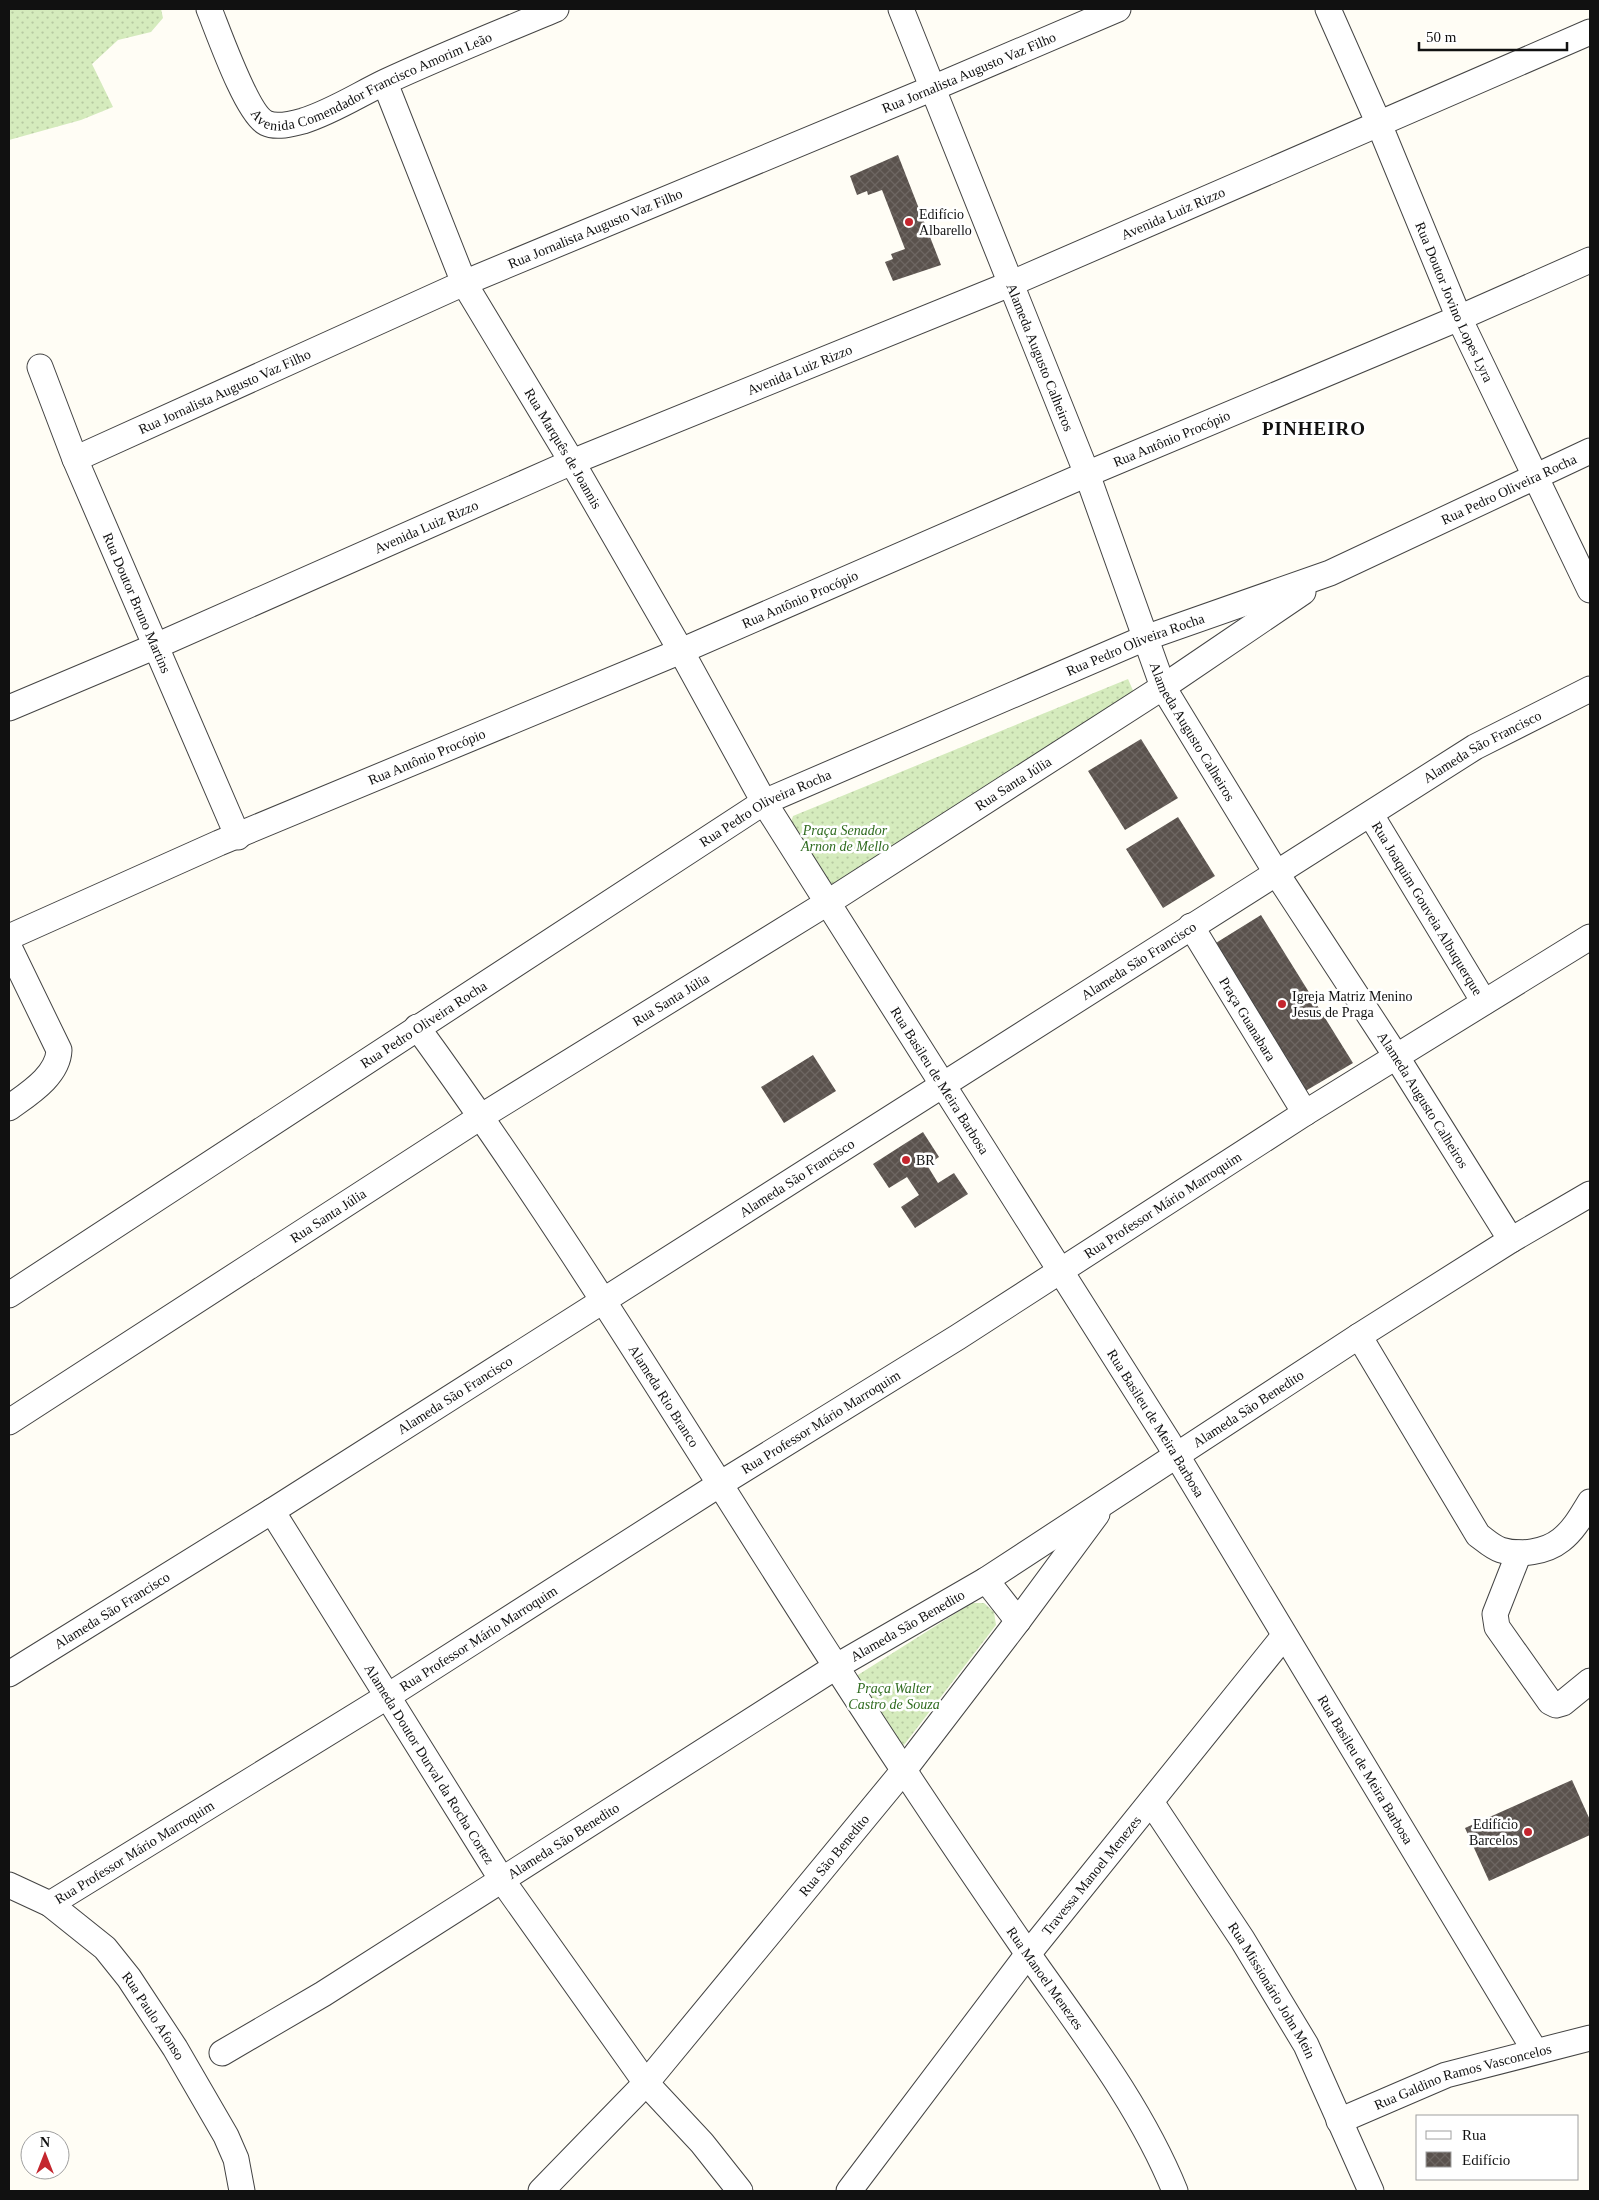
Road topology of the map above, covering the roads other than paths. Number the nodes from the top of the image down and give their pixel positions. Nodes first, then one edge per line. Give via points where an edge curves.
1 (209, 9) edge
2 (556, 9) edge
3 (901, 9) edge
4 (1118, 9) edge
5 (1328, 9) edge
6 (1590, 32) edge
7 (385, 83) junction
8 (933, 88) junction
9 (1379, 124) junction
10 (1590, 260) edge
11 (464, 283) junction
12 (1010, 284) junction
13 (1459, 318) junction
14 (40, 367) dead end
15 (1590, 451) edge
16 (75, 459) junction
17 (572, 462) junction
18 (1087, 474) junction
19 (1534, 476) junction
20 (1330, 573) junction
21 (1590, 590) edge
22 (1145, 638) junction
23 (156, 646) junction
24 (681, 651) junction
25 (1163, 687) junction
26 (1590, 689) edge
27 (9, 708) edge
28 (764, 802) junction
29 (1371, 814) junction
30 (238, 837) junction
31 (1277, 874) junction
32 (827, 903) junction
33 (1191, 926) junction
34 (9, 936) edge
35 (1590, 937) edge
36 (9, 947) edge
37 (1484, 1002) junction
38 (417, 1027) junction
39 (1396, 1056) junction
40 (944, 1086) junction
41 (9, 1108) edge
42 (1305, 1112) junction
43 (482, 1116) junction
44 (1590, 1194) edge
45 (1511, 1240) junction
46 (1061, 1270) junction
47 (9, 1295) edge
48 (603, 1301) junction
49 (1359, 1336) junction
50 (9, 1422) edge
51 (1175, 1454) junction
52 (720, 1484) junction
53 (1106, 1500) junction
54 (1590, 1502) edge
55 (272, 1511) junction
56 (1519, 1553) junction
57 (986, 1580) junction
58 (1018, 1621) junction
59 (1284, 1636) junction
60 (837, 1666) junction
61 (9, 1674) edge
62 (1590, 1681) edge
63 (388, 1696) junction
64 (904, 1770) junction
65 (1151, 1802) junction
66 (502, 1880) junction
67 (9, 1885) edge
68 (50, 1904) junction
69 (1028, 1954) junction
70 (1590, 2038) edge
71 (1535, 2051) junction
72 (222, 2053) dead end
73 (646, 2083) junction
74 (1339, 2120) junction
75 (242, 2191) edge
76 (540, 2191) edge
77 (740, 2191) edge
78 (849, 2191) edge
79 (1176, 2191) edge
80 (1371, 2191) edge

1 - 7 street, Avenida Comendador Francisco Amorim Leão via 253,111 265,123 303,121
2 - 7 street, Avenida Comendador Francisco Amorim Leão
3 - 8 street, Alameda Augusto Calheiros
4 - 8 street, Rua Jornalista Augusto Vaz Filho
5 - 9 street, Rua Doutor Jovino Lopes Lyra
6 - 9 street, Avenida Luiz Rizzo
7 - 11 street, Rua Marquês de Joannis
8 - 11 street, Rua Jornalista Augusto Vaz Filho
8 - 12 street, Alameda Augusto Calheiros
9 - 12 street, Avenida Luiz Rizzo
9 - 13 street, Rua Doutor Jovino Lopes Lyra
10 - 13 street, Rua Antônio Procópio
11 - 16 street, Rua Jornalista Augusto Vaz Filho
11 - 17 street, Rua Marquês de Joannis
12 - 17 street, Avenida Luiz Rizzo
12 - 18 street, Alameda Augusto Calheiros
13 - 18 street, Rua Antônio Procópio
13 - 19 street, Rua Doutor Jovino Lopes Lyra
14 - 16 street, Rua Doutor Bruno Martins
15 - 19 street, Rua Pedro Oliveira Rocha
16 - 23 street, Rua Doutor Bruno Martins
17 - 23 street, Avenida Luiz Rizzo
17 - 24 street, Rua Marquês de Joannis
18 - 22 street, Alameda Augusto Calheiros
18 - 24 street, Rua Antônio Procópio
19 - 20 street, Rua Pedro Oliveira Rocha
19 - 21 street, Rua Doutor Jovino Lopes Lyra
20 - 22 street, Rua Pedro Oliveira Rocha
20 - 25 street, Rua Santa Júlia
22 - 25 street, Alameda Augusto Calheiros
22 - 28 street, Rua Pedro Oliveira Rocha
23 - 27 street, Avenida Luiz Rizzo
23 - 30 street, Rua Doutor Bruno Martins
24 - 28 street, Rua Marquês de Joannis
24 - 30 street, Rua Antônio Procópio
25 - 31 street, Alameda Augusto Calheiros
25 - 32 street, Rua Santa Júlia
26 - 29 street, Alameda São Francisco via 1475,747
28 - 32 street, Rua Basileu de Meira Barbosa
28 - 38 street, Rua Pedro Oliveira Rocha
29 - 31 street, Alameda São Francisco
29 - 37 street, Rua Joaquim Gouveia Albuquerque
30 - 34 street, Rua Antônio Procópio
31 - 33 street, Alameda São Francisco
31 - 39 street, Alameda Augusto Calheiros
32 - 40 street, Rua Basileu de Meira Barbosa
32 - 43 street, Rua Santa Júlia
33 - 40 street, Alameda São Francisco
33 - 42 street, Praça Guanabara
35 - 37 street, Rua Professor Mário Marroquim
36 - 41 street via 58,1050 58,1059 51,1073
37 - 39 street, Rua Professor Mário Marroquim
38 - 43 street, Alameda Rio Branco
38 - 47 street, Rua Pedro Oliveira Rocha
39 - 42 street, Rua Professor Mário Marroquim
39 - 45 street, Alameda Augusto Calheiros
40 - 46 street, Rua Basileu de Meira Barbosa
40 - 48 street, Alameda São Francisco
42 - 46 street, Rua Professor Mário Marroquim
43 - 48 street, Alameda Rio Branco
43 - 50 street, Rua Santa Júlia
44 - 45 street, Alameda São Benedito
45 - 49 street, Alameda São Benedito
46 - 51 street, Rua Basileu de Meira Barbosa
46 - 52 street, Rua Professor Mário Marroquim
48 - 52 street, Alameda Rio Branco
48 - 55 street, Alameda São Francisco
49 - 51 street, Alameda São Benedito
49 - 56 street via 1478,1535 1501,1550
51 - 53 street, Alameda São Benedito
51 - 59 street, Rua Basileu de Meira Barbosa
52 - 60 street, Alameda Rio Branco
52 - 63 street, Rua Professor Mário Marroquim
53 - 57 street, Alameda São Benedito
53 - 58 street, Rua São Benedito
54 - 56 street via 1562,1539 1548,1548
55 - 61 street, Alameda São Francisco
55 - 63 street, Alameda Doutor Durval da Rocha Cortez
56 - 62 street via 1495,1614 1496,1627 1550,1702 1556,1705 1563,1703
57 - 58 street
57 - 60 street, Alameda São Benedito
58 - 64 street, Rua São Benedito
59 - 65 street, Travessa Manoel Menezes
59 - 71 street, Rua Basileu de Meira Barbosa
60 - 64 street, Alameda Rio Branco
60 - 66 street, Alameda São Benedito
63 - 66 street, Alameda Doutor Durval da Rocha Cortez
63 - 68 street, Rua Professor Mário Marroquim
64 - 69 street, Rua Manoel Menezes
64 - 73 street, Rua São Benedito
65 - 69 street, Travessa Manoel Menezes
65 - 74 street, Rua Missionário John Mein via 1242,1939 1306,2044
66 - 72 street, Alameda São Benedito via 324,1994
66 - 73 street, Alameda Doutor Durval da Rocha Cortez
67 - 68 street, Rua Paulo Afonso
68 - 75 street, Rua Paulo Afonso via 106,1948 129,1978 175,2048 226,2136 236,2159
69 - 78 street, Travessa Manoel Menezes
69 - 79 street, Rua Manoel Menezes via 1106,2063 1163,2162
70 - 71 street, Rua Galdino Ramos Vasconcelos
71 - 74 street, Rua Galdino Ramos Vasconcelos via 1446,2075
73 - 76 street, Rua São Benedito
73 - 77 street, Alameda Doutor Durval da Rocha Cortez via 702,2143
74 - 80 street, Rua Missionário John Mein

